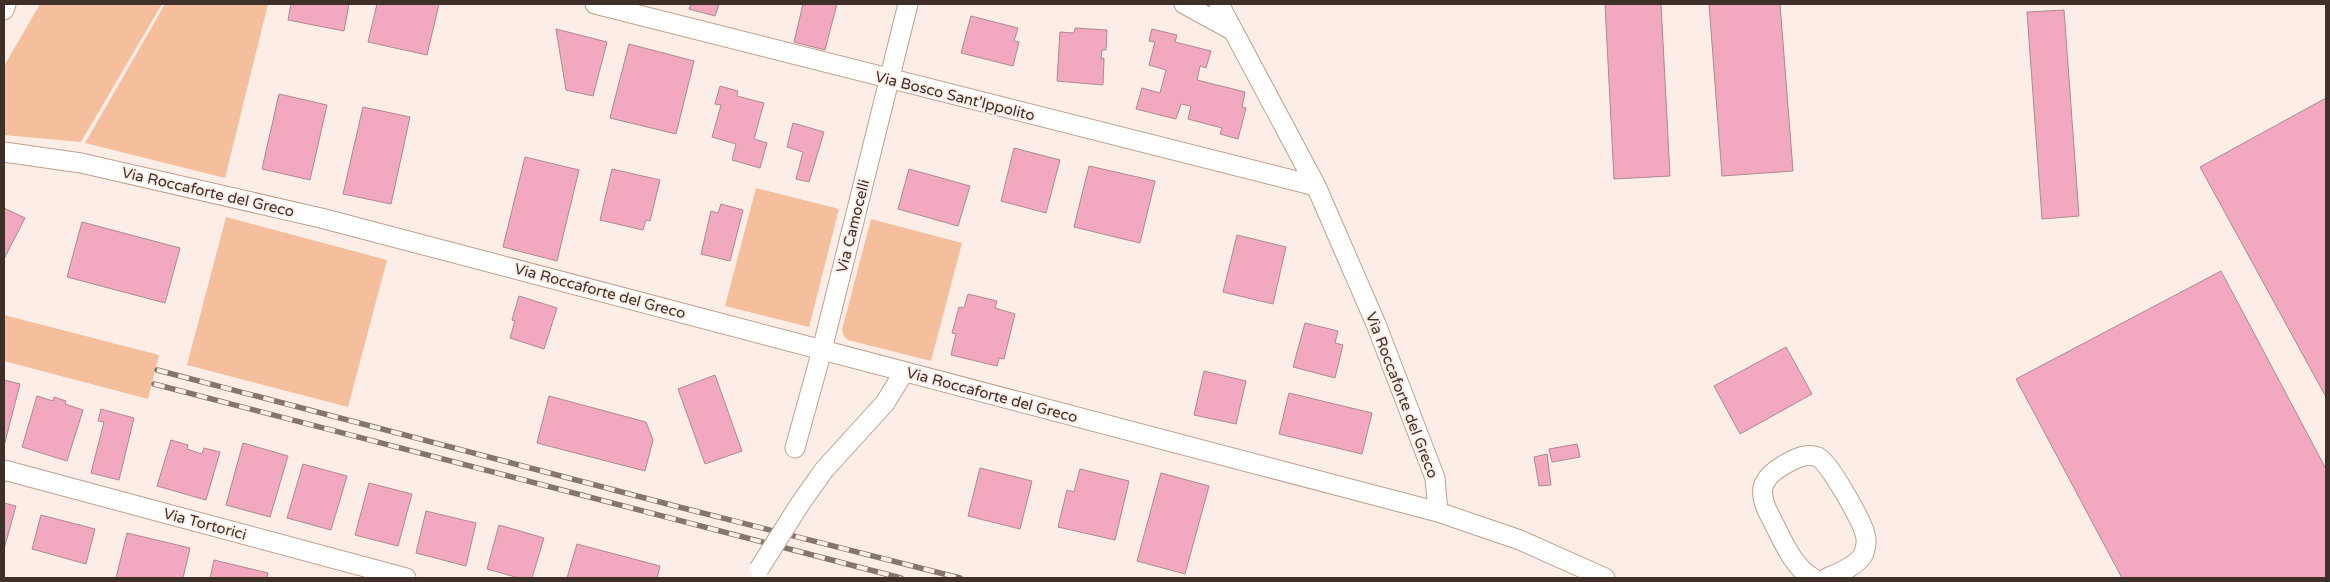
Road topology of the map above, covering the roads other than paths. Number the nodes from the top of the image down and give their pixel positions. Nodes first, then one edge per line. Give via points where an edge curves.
1 (6, 4) edge
2 (595, 4) edge
3 (908, 4) edge
4 (1184, 4) edge
5 (1219, 4) edge
6 (4, 10) edge
7 (1230, 29) junction
8 (889, 80) junction
9 (4, 152) edge
10 (1316, 186) junction
11 (822, 350) junction
12 (904, 372) junction
13 (794, 448) dead end
14 (4, 470) edge
15 (1438, 512) junction
16 (756, 574) edge
17 (1832, 577) edge
18 (406, 578) edge
19 (1605, 578) edge
20 (1812, 578) edge

1 - 6 street
2 - 8 street, Via Bosco Sant'Ippolito
3 - 8 street, Via Camocelli
4 - 7 street
5 - 7 street, Via Roccaforte del Greco
7 - 10 street, Via Roccaforte del Greco
8 - 10 street, Via Bosco Sant'Ippolito
8 - 11 street, Via Camocelli
9 - 11 street, Via Roccaforte del Greco via 80,163 288,210
10 - 15 street, Via Roccaforte del Greco via 1436,478
11 - 12 street, Via Roccaforte del Greco
11 - 13 street, Via Camocelli
12 - 15 street, Via Roccaforte del Greco
12 - 16 street, bridge via 885,403 824,470
14 - 18 street, Via Tortorici
15 - 19 street via 1520,540
17 - 20 street via 1860,560 1866,548 1866,534 1830,467 1820,458 1801,456 1771,473 1762,494 1764,505 1796,563

